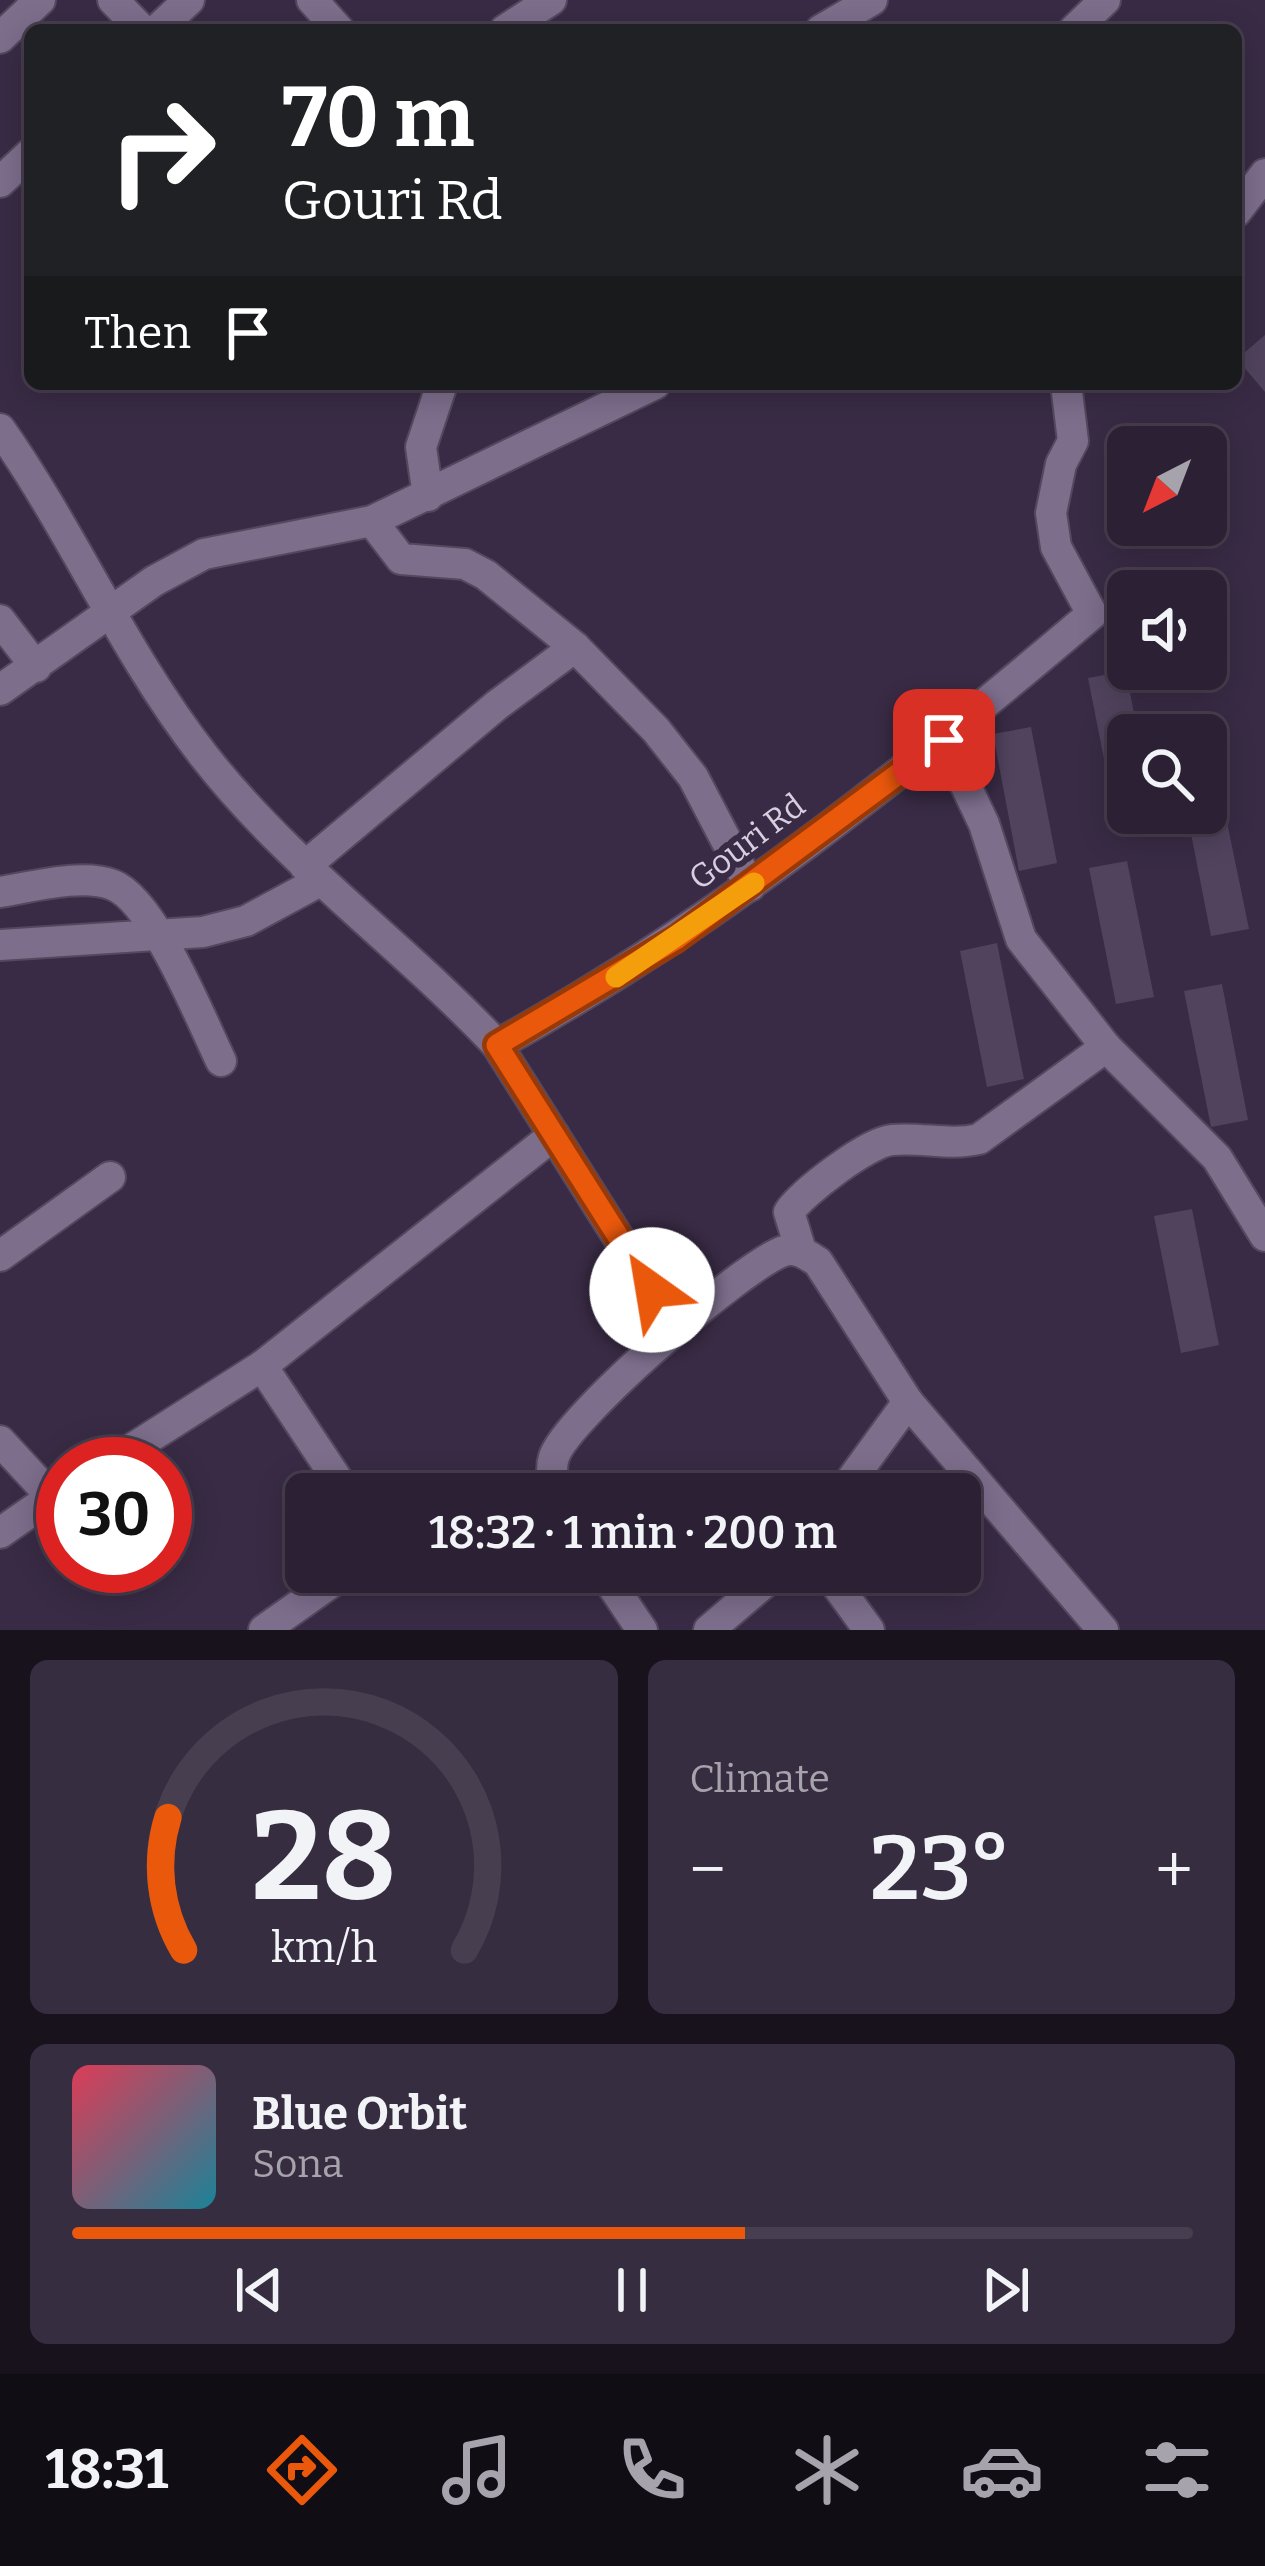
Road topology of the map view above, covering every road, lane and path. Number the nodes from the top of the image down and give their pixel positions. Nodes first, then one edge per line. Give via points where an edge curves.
1 (40, 0) edge
2 (113, 0) edge
3 (189, 0) edge
4 (312, 0) edge
5 (1105, 0) edge
6 (547, 1) edge
7 (867, 3) edge
8 (136, 24) edge
9 (163, 24) edge
10 (334, 24) edge
11 (514, 24) edge
12 (831, 24) edge
13 (1080, 24) edge
14 (0, 38) edge
15 (24, 160) edge
16 (1265, 174) edge
17 (0, 182) edge
18 (1242, 204) edge
19 (440, 390) edge
20 (643, 390) edge
21 (1067, 390) edge
22 (0, 429) edge
23 (428, 496) junction
24 (372, 521) junction
25 (110, 613) junction
26 (0, 620) edge
27 (575, 647) junction
28 (36, 667) junction
29 (0, 690) edge
30 (944, 740) junction
31 (312, 873) junction
32 (750, 886) junction
33 (0, 892) edge
34 (158, 936) junction
35 (0, 944) edge
36 (497, 1045) junction
37 (1106, 1047) junction
38 (221, 1060) dead end
39 (554, 1135) junction
40 (110, 1178) dead end
41 (1265, 1236) edge
42 (801, 1251) junction
43 (0, 1256) edge
44 (676, 1328) junction
45 (262, 1366) junction
46 (908, 1402) junction
47 (150, 1437) edge
48 (0, 1441) edge
49 (333, 1473) edge
50 (555, 1473) edge
51 (856, 1473) edge
52 (36, 1474) edge
53 (36, 1508) edge
54 (0, 1533) edge
55 (316, 1593) edge
56 (617, 1593) edge
57 (753, 1593) edge
58 (842, 1593) edge
59 (263, 1630) edge
60 (642, 1630) edge
61 (710, 1630) edge
62 (869, 1630) edge
63 (1103, 1630) edge

1 - 14 street
2 - 8 street
3 - 9 street
4 - 10 street
5 - 13 street
6 - 11 street
7 - 12 street
15 - 17 street
16 - 18 street
19 - 23 street via 421,448
20 - 23 street
21 - 30 street, Gouri Rd via 1073,441 1051,513 1056,547 1092,614
22 - 25 street via 43,489
23 - 24 street
24 - 25 street via 204,554
24 - 27 street via 401,559 465,564
25 - 28 street
25 - 31 street via 202,753
26 - 28 street
27 - 31 street
27 - 32 street via 693,777
28 - 29 street
30 - 32 street, Gouri Rd
30 - 37 street via 984,824 1021,939
31 - 34 street via 246,921
31 - 36 street
32 - 36 street, Gouri Rd via 584,998
33 - 34 street via 112,884
34 - 35 street
34 - 38 street
36 - 39 street
37 - 41 street via 1217,1158
37 - 42 street via 979,1139 896,1139 871,1147 789,1212
39 - 44 street
39 - 45 street
40 - 43 street
42 - 44 street via 770,1259
42 - 46 street via 818,1262
44 - 50 street via 567,1433
45 - 47 street
45 - 49 street
46 - 51 street
46 - 63 street
48 - 52 street
53 - 54 street
55 - 59 street
56 - 60 street
57 - 61 street
58 - 62 street

